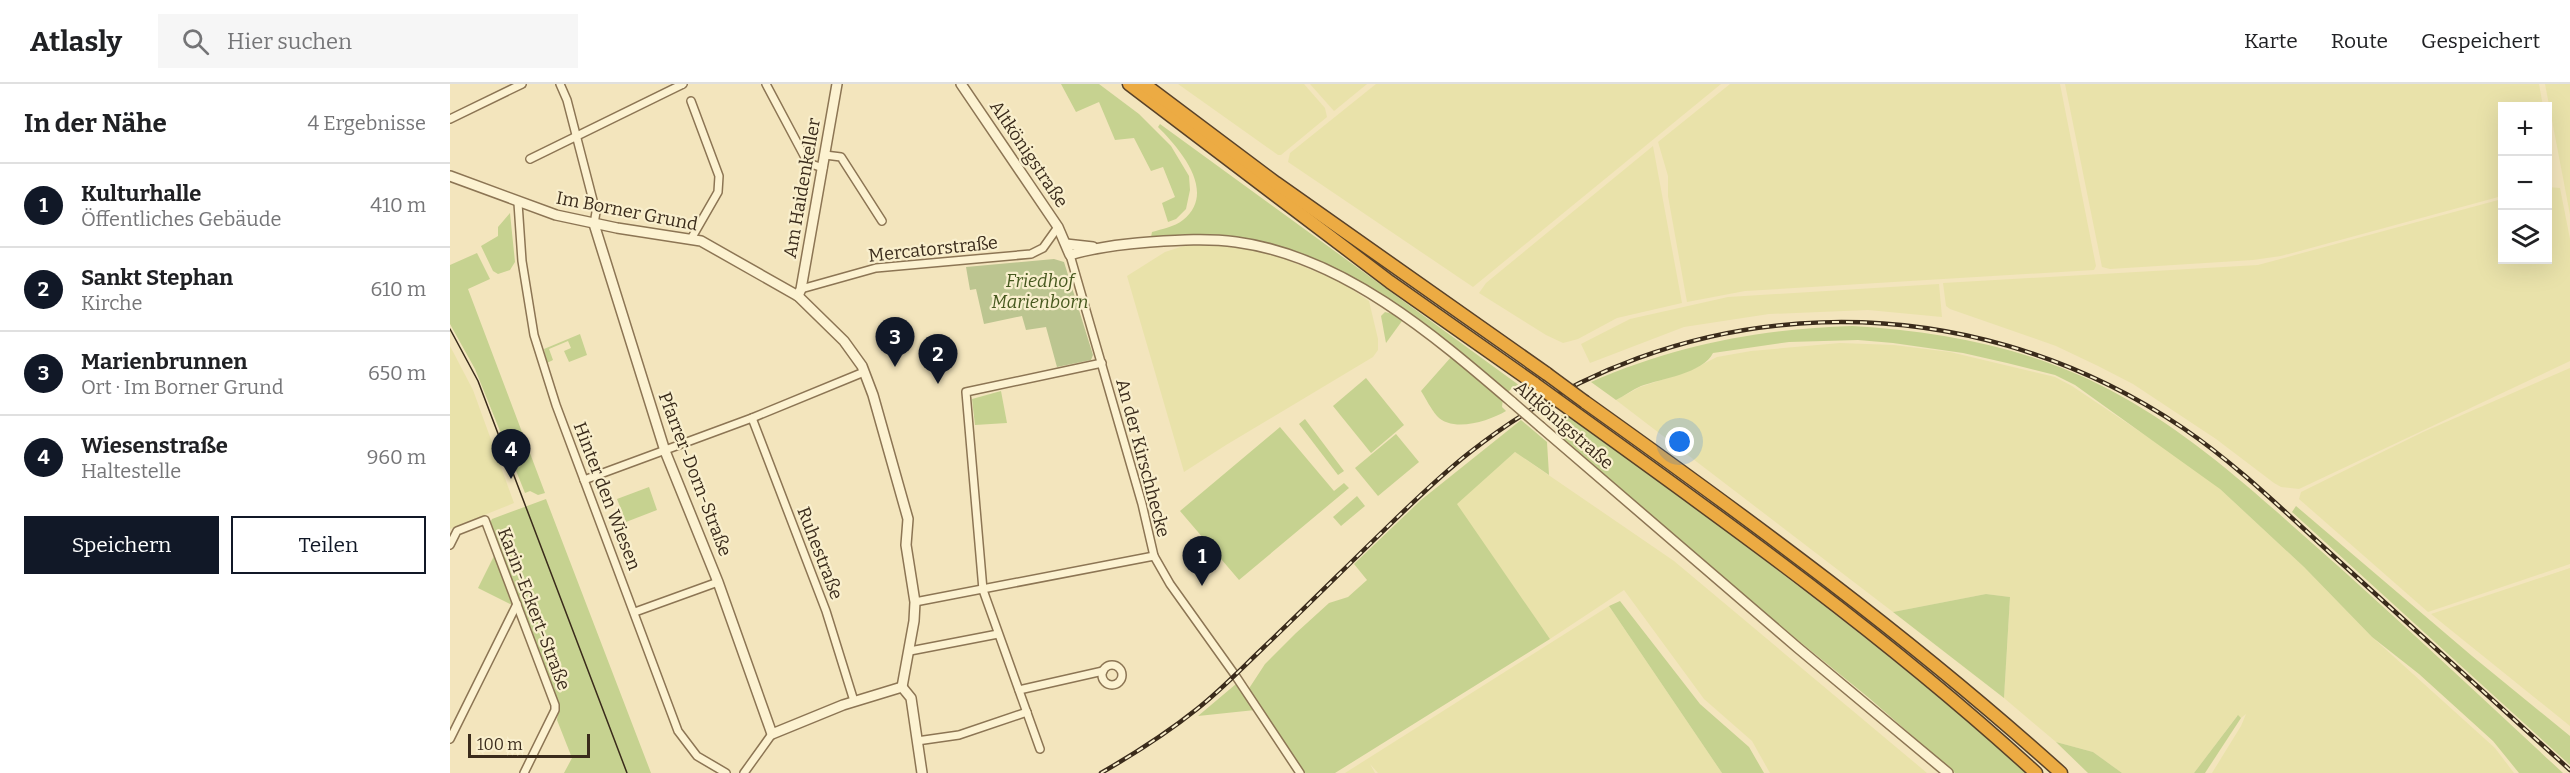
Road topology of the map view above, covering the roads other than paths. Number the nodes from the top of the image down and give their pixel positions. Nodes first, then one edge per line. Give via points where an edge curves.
1 (522, 84) edge
2 (560, 84) edge
3 (683, 84) edge
4 (766, 84) edge
5 (837, 84) edge
6 (961, 84) edge
7 (1129, 84) edge
8 (1144, 84) edge
9 (691, 101) dead end
10 (450, 119) edge
11 (576, 137) junction
12 (825, 155) junction
13 (530, 159) dead end
14 (823, 168) junction
15 (450, 176) edge
16 (518, 203) junction
17 (882, 221) dead end
18 (594, 224) junction
19 (1058, 227) junction
20 (691, 238) junction
21 (1066, 244) junction
22 (1095, 247) junction
23 (1070, 255) junction
24 (800, 293) junction
25 (1102, 363) junction
26 (864, 372) junction
27 (752, 418) junction
28 (665, 451) junction
29 (584, 480) junction
30 (450, 545) edge
31 (1154, 556) junction
32 (718, 582) junction
33 (983, 590) junction
34 (915, 602) junction
35 (516, 604) junction
36 (635, 612) junction
37 (998, 634) junction
38 (910, 651) junction
39 (1103, 671) dead end
40 (902, 687) junction
41 (1019, 690) junction
42 (854, 701) junction
43 (1027, 712) junction
44 (772, 734) junction
45 (450, 739) edge
46 (917, 741) junction
47 (1040, 748) dead end
48 (524, 773) edge
49 (726, 773) edge
50 (744, 773) edge
51 (922, 773) edge
52 (1300, 773) edge
53 (1948, 773) edge
54 (2036, 773) edge
55 (2061, 773) edge

1 - 10 street
2 - 11 street
3 - 11 street
4 - 14 street via 808,163
5 - 12 street, Am Haidenkeller
6 - 19 street, Altkönigstraße
7 - 54 highway, bridge via 1390,282 1744,535 1872,635
8 - 55 highway, bridge via 1276,183 1755,524 1909,644
9 - 20 street via 719,176 718,192
11 - 13 street
11 - 18 street via 596,212
12 - 14 street, Am Haidenkeller
12 - 17 street via 841,157
14 - 24 street, Am Haidenkeller
15 - 16 street, Im Borner Grund
16 - 18 street, Im Borner Grund
16 - 29 street, Hinter den Wiesen via 522,261 534,335
18 - 20 street, Im Borner Grund
18 - 28 street, Pfarrer-Dorn-Straße
19 - 21 street, Altkönigstraße
19 - 24 street, Mercatorstraße via 1043,248 1031,254 876,268
20 - 24 street, Im Borner Grund
21 - 22 street, Altkönigstraße
21 - 23 street, Altkönigstraße
22 - 23 street, Altkönigstraße
22 - 53 street, Altkönigstraße, bridge via 1204,239 1239,242 1285,254 1352,284 1397,311 1512,402
23 - 25 street, An der Kirschhecke
24 - 26 street, Im Borner Grund via 844,341
25 - 31 street, An der Kirschhecke
25 - 33 street via 966,392
26 - 27 street
26 - 34 street, Im Borner Grund via 908,519 906,545
27 - 28 street
27 - 42 street, Ruhestraße via 826,611
28 - 29 street
28 - 32 street, Pfarrer-Dorn-Straße
29 - 36 street, Hinter den Wiesen
30 - 35 street, Karin-Eckert-Straße via 457,531 484,520
31 - 33 street
31 - 52 street, An der Kirschhecke
32 - 36 street
32 - 44 street, Pfarrer-Dorn-Straße
33 - 34 street
33 - 37 street
34 - 38 street, Im Borner Grund
35 - 45 street
35 - 48 street, Karin-Eckert-Straße via 555,710
36 - 49 street, Hinter den Wiesen via 678,731 697,756
37 - 38 street
37 - 41 street
38 - 40 street, Im Borner Grund
39 - 41 street
40 - 42 street
40 - 46 street via 911,698
41 - 43 street
42 - 44 street
43 - 46 street via 958,735
43 - 47 street
44 - 50 street
46 - 51 street

